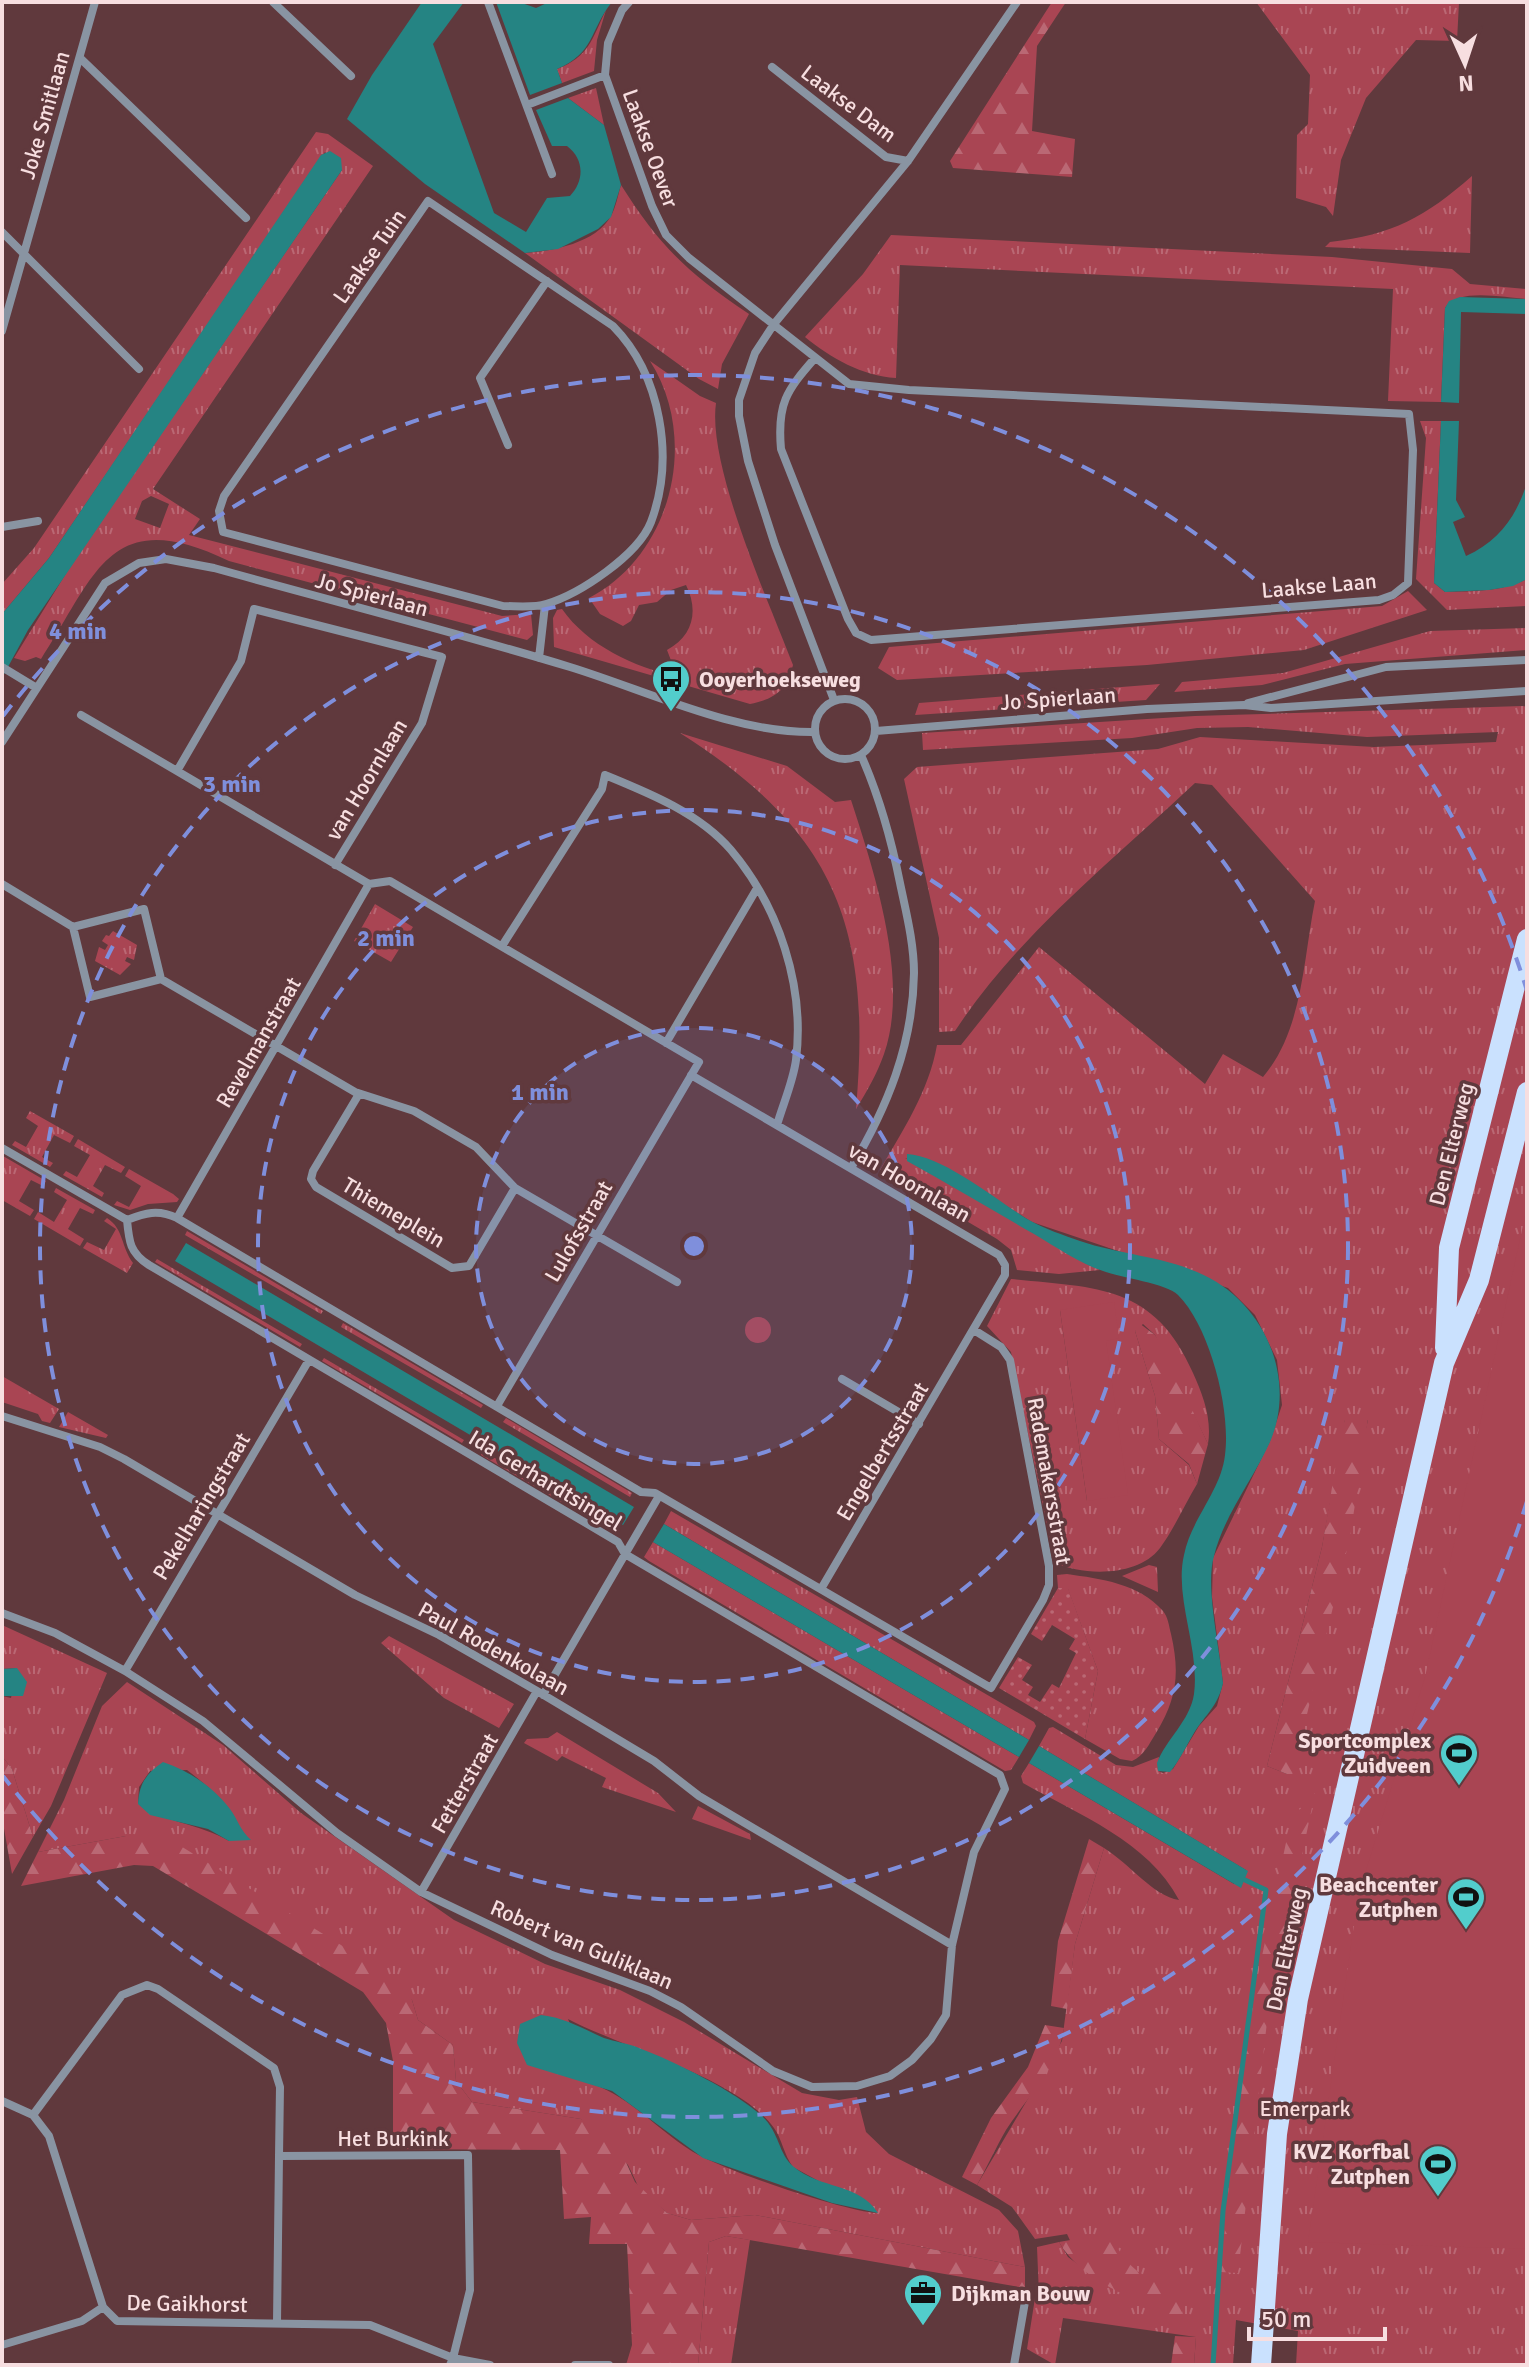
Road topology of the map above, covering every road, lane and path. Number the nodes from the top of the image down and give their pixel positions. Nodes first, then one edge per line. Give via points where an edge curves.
1 (95, 2) edge
2 (273, 2) edge
3 (488, 2) edge
4 (629, 2) edge
5 (1017, 2) edge
6 (80, 58) junction
7 (772, 67) dead end
8 (605, 75) junction
9 (351, 76) dead end
10 (527, 105) junction
11 (908, 161) junction
12 (552, 174) dead end
13 (246, 218) dead end
14 (2, 232) edge
15 (23, 252) junction
16 (547, 281) junction
17 (774, 324) junction
18 (2, 331) edge
19 (815, 358) junction
20 (139, 369) dead end
21 (508, 445) dead end
22 (38, 521) dead end
23 (2, 527) edge
24 (545, 605) junction
25 (539, 658) junction
26 (1527, 660) edge
27 (6, 670) edge
28 (35, 687) junction
29 (1527, 691) edge
30 (1510, 692) junction
31 (1527, 697) edge
32 (834, 700) junction
33 (1244, 705) junction
34 (81, 715) dead end
35 (876, 731) junction
36 (814, 732) junction
37 (2, 742) edge
38 (861, 755) junction
39 (177, 771) junction
40 (335, 865) junction
41 (2, 884) edge
42 (369, 884) junction
43 (756, 890) junction
44 (73, 927) junction
45 (1527, 939) edge
46 (502, 946) junction
47 (161, 979) junction
48 (666, 1043) junction
49 (277, 1047) junction
50 (691, 1075) junction
51 (1527, 1092) edge
52 (359, 1094) junction
53 (777, 1125) junction
54 (2, 1148) edge
55 (851, 1168) junction
56 (515, 1188) junction
57 (177, 1218) junction
58 (127, 1220) junction
59 (596, 1235) junction
60 (677, 1282) dead end
61 (974, 1330) junction
62 (309, 1360) junction
63 (1444, 1363) junction
64 (842, 1379) dead end
65 (497, 1406) junction
66 (2, 1416) edge
67 (919, 1424) junction
68 (659, 1496) junction
69 (218, 1513) junction
70 (625, 1554) junction
71 (821, 1589) junction
72 (2, 1613) edge
73 (125, 1671) junction
74 (991, 1688) joint
75 (540, 1693) junction
76 (1005, 1783) joint
77 (421, 1892) junction
78 (952, 1945) junction
79 (2, 2101) edge
80 (33, 2115) junction
81 (279, 2156) junction
82 (1026, 2296) dead end
83 (103, 2307) junction
84 (277, 2323) junction
85 (2, 2345) edge
86 (451, 2362) edge
87 (490, 2365) edge
88 (575, 2365) edge
89 (609, 2365) edge
90 (1014, 2365) edge
91 (1261, 2365) edge

1 - 6 street, Joke Smitlaan
2 - 9 street
3 - 10 street
4 - 8 street, Laakse Oever via 608,43
5 - 11 street
6 - 13 street
6 - 15 street, Joke Smitlaan
7 - 11 street, Laakse Dam via 886,157
8 - 10 street, Laakse Oever
8 - 17 street, Laakse Oever via 666,235
10 - 12 street
11 - 17 street
14 - 15 street
15 - 18 street, Joke Smitlaan
15 - 20 street
16 - 21 street via 480,378
16 - 24 street, Laakse Tuin via 624,337 651,388 664,454 650,523 631,551 600,576
16 - 24 street, Laakse Tuin via 428,201 224,496 219,511 223,532 503,606
17 - 19 street, Laakse Laan
17 - 32 street via 755,353 739,416 775,545
19 - 19 street, Laakse Laan via 849,384 909,390 1409,414 1413,450 1408,583 1379,600 871,640 856,633 848,619 781,449 778,419 784,398
22 - 23 street
24 - 25 street
25 - 28 street, Jo Spierlaan via 166,559 139,563 105,583
25 - 36 street, Jo Spierlaan via 745,726
26 - 33 street, Jo Spierlaan via 1386,667
27 - 28 street
28 - 37 street, Jo Spierlaan
29 - 30 street, Jo Spierlaan
30 - 31 street, Jo Spierlaan
30 - 33 street, Jo Spierlaan via 1271,708
32 - 35 street via 846,698 868,708
32 - 36 street via 819,713
33 - 35 street, Jo Spierlaan
34 - 39 street, van Hoornlaan
35 - 38 street
36 - 38 street via 826,753 837,758
38 - 55 street via 888,824 914,973 905,1044 889,1097
39 - 40 street, van Hoornlaan
39 - 40 street, van Hoornlaan via 241,661 254,609 442,657 422,723
40 - 42 street, van Hoornlaan
41 - 44 street
42 - 46 street, van Hoornlaan via 390,881
42 - 49 street, Revelmanstraat
43 - 46 street via 730,849 689,816 654,794 605,775 602,789
43 - 48 street
43 - 53 street via 777,922 790,964 797,1025 795,1062
44 - 47 street via 144,909
44 - 47 street via 90,997
45 - 63 main road, Den Elterweg via 1449,1248
46 - 48 street, van Hoornlaan
47 - 49 street
48 - 50 street, van Hoornlaan via 699,1062
49 - 52 street
49 - 57 street, Revelmanstraat
50 - 53 street, van Hoornlaan
50 - 59 street, Lulofsstraat
51 - 63 main road, Den Elterweg via 1479,1280
52 - 56 street via 414,1111 476,1147
52 - 56 street, Thiemeplein via 311,1179 374,1222 452,1268 461,1268 469,1266
53 - 55 street, van Hoornlaan
54 - 58 street
55 - 61 street, van Hoornlaan via 999,1255 1005,1275
56 - 59 street
57 - 58 street, Ida Gerhardtsingel via 146,1212
57 - 65 street, Ida Gerhardtsingel
58 - 62 street, Ida Gerhardtsingel via 136,1257
59 - 60 street
59 - 65 street, Lulofsstraat
61 - 67 street, Engelbertsstraat
61 - 74 street, Rademakersstraat via 1001,1347 1010,1360 1049,1566 1043,1600
62 - 69 street, Pekelharingstraat
62 - 70 street, Ida Gerhardtsingel via 618,1542
63 - 91 main road, Den Elterweg via 1298,1999 1277,2134
64 - 67 street
65 - 68 street, Ida Gerhardtsingel via 641,1492
66 - 69 street, Paul Rodenkolaan via 100,1447
67 - 71 street, Engelbertsstraat
68 - 70 street, Fetterstraat
68 - 71 street, Ida Gerhardtsingel
69 - 73 street, Pekelharingstraat
69 - 75 street, Paul Rodenkolaan via 355,1595
70 - 75 street, Fetterstraat
70 - 76 street, Ida Gerhardtsingel via 1000,1775
71 - 74 street, Ida Gerhardtsingel
72 - 73 street, Robert van Guliklaan via 55,1633
73 - 77 street, Robert van Guliklaan via 203,1721 337,1833
75 - 77 street, Fetterstraat
75 - 78 street, Paul Rodenkolaan via 654,1761 699,1796
76 - 78 street, Robert van Guliklaan via 974,1852
77 - 78 street, Robert van Guliklaan via 552,1955 650,1991 773,2071 812,2087 857,2086 890,2076 912,2060 946,2015
79 - 80 street
80 - 81 street via 122,1995 147,1985 274,2068 280,2087
80 - 83 street, De Gaikhorst via 49,2136
81 - 84 street
81 - 86 street, Het Burkink via 468,2155 470,2290
82 - 90 street
83 - 84 street, De Gaikhorst via 117,2321
83 - 85 street via 82,2321
84 - 86 street, De Gaikhorst via 370,2325
86 - 87 street, De Gaikhorst
88 - 89 street

